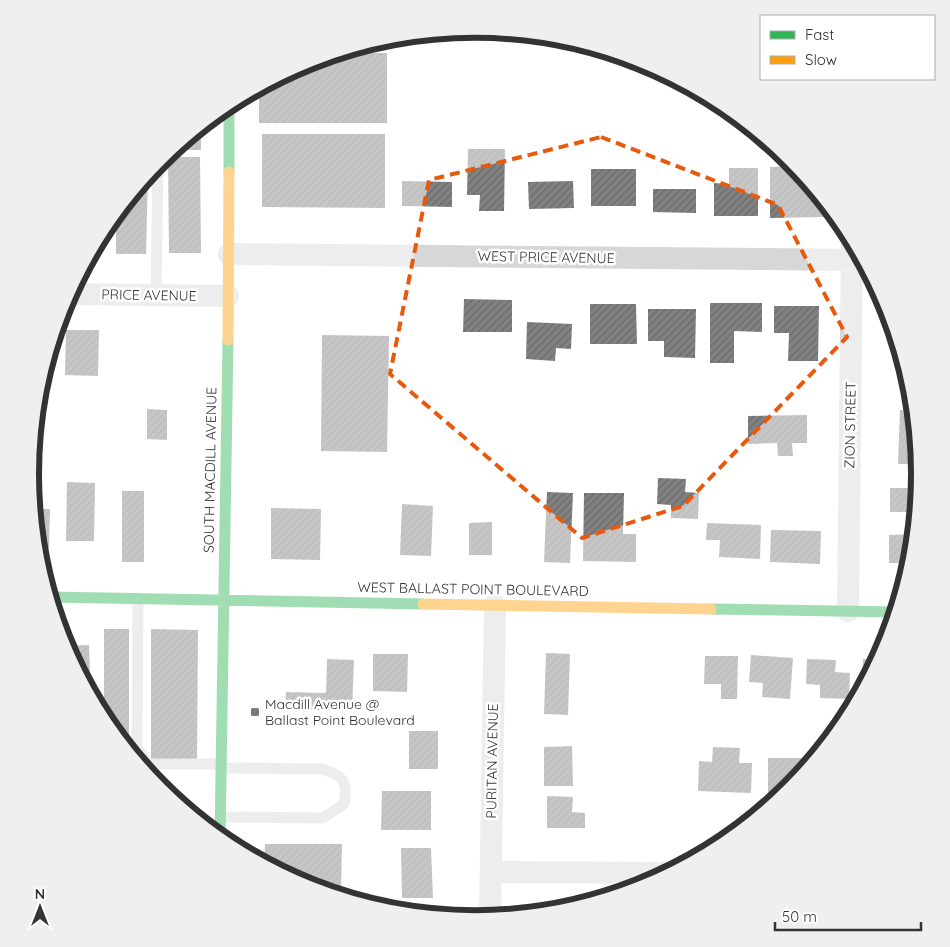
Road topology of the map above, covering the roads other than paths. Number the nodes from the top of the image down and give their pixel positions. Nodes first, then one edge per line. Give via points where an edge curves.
1 (229, 114) edge
2 (158, 175) edge
3 (229, 254) junction
4 (852, 254) edge
5 (856, 261) edge
6 (78, 294) edge
7 (156, 295) junction
8 (228, 296) junction
9 (57, 597) edge
10 (138, 598) junction
11 (223, 600) junction
12 (495, 604) junction
13 (848, 611) junction
14 (889, 612) edge
15 (139, 751) edge
16 (150, 764) edge
17 (221, 766) junction
18 (220, 818) junction
19 (220, 826) edge
20 (490, 872) junction
21 (649, 873) edge
22 (490, 909) edge

1 - 3 street, SOUTH MACDILL AVENUE
2 - 7 lane
3 - 4 street, WEST PRICE AVENUE
3 - 8 street, SOUTH MACDILL AVENUE
5 - 13 street, ZION STREET
6 - 7 street, PRICE AVENUE
7 - 8 street, PRICE AVENUE
8 - 11 street, SOUTH MACDILL AVENUE
9 - 10 street, WEST BALLAST POINT BOULEVARD
10 - 11 street, WEST BALLAST POINT BOULEVARD
10 - 15 lane via 136,747
11 - 12 street, WEST BALLAST POINT BOULEVARD
11 - 17 street, SOUTH MACDILL AVENUE
12 - 13 street, WEST BALLAST POINT BOULEVARD
12 - 20 street, PURITAN AVENUE
13 - 14 street, WEST BALLAST POINT BOULEVARD
16 - 17 lane
17 - 18 street, SOUTH MACDILL AVENUE
17 - 18 lane via 323,769 335,773 347,789 344,804 323,818
18 - 19 street, SOUTH MACDILL AVENUE
20 - 21 street
20 - 22 street, PURITAN AVENUE

